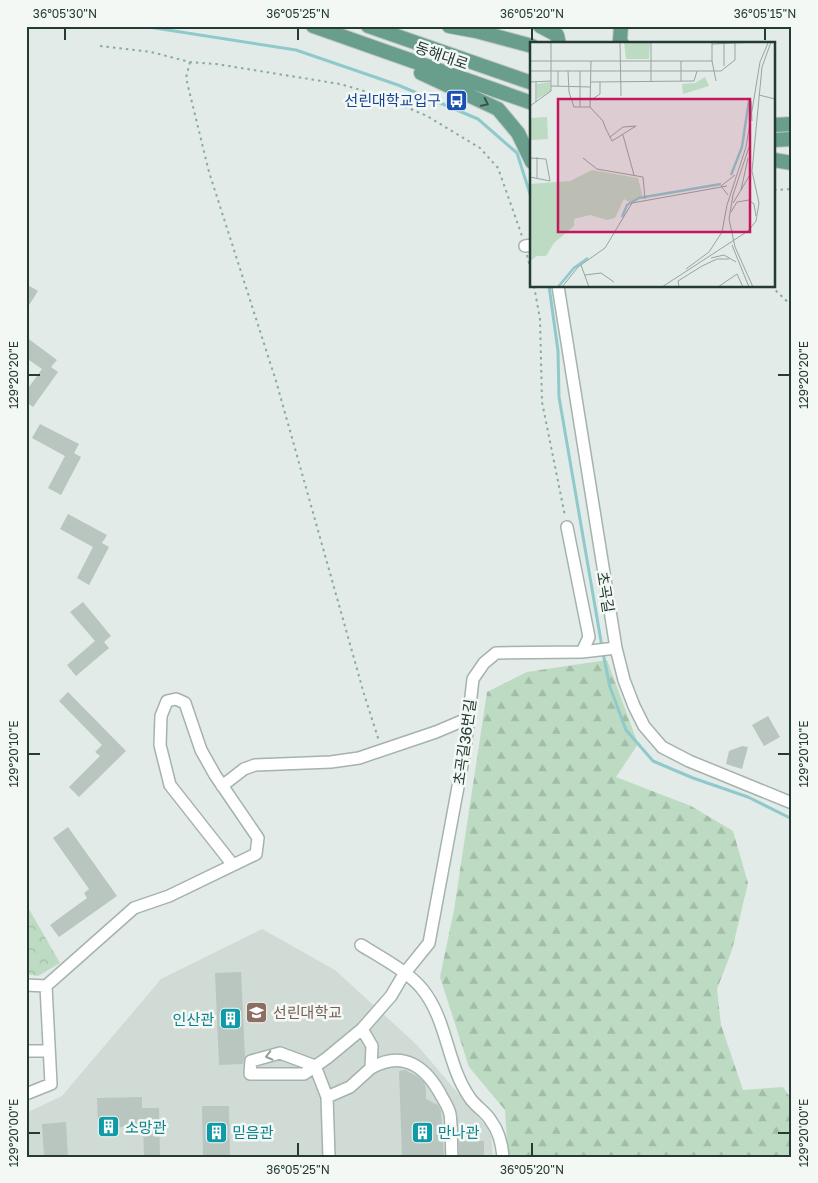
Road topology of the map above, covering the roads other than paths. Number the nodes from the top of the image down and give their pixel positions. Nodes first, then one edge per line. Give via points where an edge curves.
1 (313, 26) edge
2 (368, 26) edge
3 (449, 26) edge
4 (540, 26) edge
5 (621, 26) edge
6 (559, 42) edge
7 (621, 42) edge
8 (362, 44) junction
9 (530, 45) edge
10 (530, 82) edge
11 (530, 102) edge
12 (792, 124) edge
13 (776, 125) edge
14 (792, 139) edge
15 (776, 140) edge
16 (530, 158) edge
17 (776, 160) edge
18 (792, 163) edge
19 (558, 288) edge
20 (568, 527) road end
21 (611, 649) junction
22 (582, 652) junction
23 (469, 718) junction
24 (222, 786) junction
25 (792, 803) edge
26 (233, 865) junction
27 (361, 945) dead end
28 (404, 974) junction
29 (26, 985) edge
30 (46, 986) junction
31 (362, 1029) junction
32 (26, 1051) edge
33 (49, 1051) junction
34 (315, 1066) junction
35 (371, 1068) junction
36 (26, 1094) edge
37 (327, 1097) junction
38 (330, 1157) edge
39 (452, 1157) edge
40 (503, 1157) edge

1 - 8 main road, 동해대로
2 - 10 main road, 동해대로
3 - 9 main road
4 - 6 main road via 557,35
5 - 7 main road
8 - 11 main road, 동해대로
8 -> 16 main road via 498,109 518,133
12 - 13 main road
14 - 15 main road
17 - 18 main road
19 - 21 street, 초곡길
20 - 22 street via 590,637
21 - 22 street, 초곡길36번길
21 - 25 street, 초곡길 via 644,726 662,747
22 - 23 street, 초곡길36번길 via 496,653 473,679
23 - 24 street via 359,758 255,765 244,769
23 - 28 street, 초곡길36번길 via 429,943
24 - 26 street via 258,838 256,854
24 - 26 street via 201,750 185,703 176,699 167,701 161,716 160,745 170,785
26 - 30 street via 170,896 134,908
27 - 28 street
28 - 31 street, 초곡길36번길 via 391,996
28 - 40 street via 422,988 436,1010 456,1072 470,1098 492,1121
29 - 30 street
30 - 33 street
31 - 34 street, 초곡길36번길
31 - 35 street via 372,1046
32 - 33 street
33 - 36 street via 51,1084
34 -> 34 street, 초곡길36번길 via 280,1053 251,1061 250,1074 304,1074
34 - 37 street
35 - 37 street via 350,1087
35 - 39 street via 383,1061 396,1060 410,1063 429,1076 450,1113
37 - 38 street

